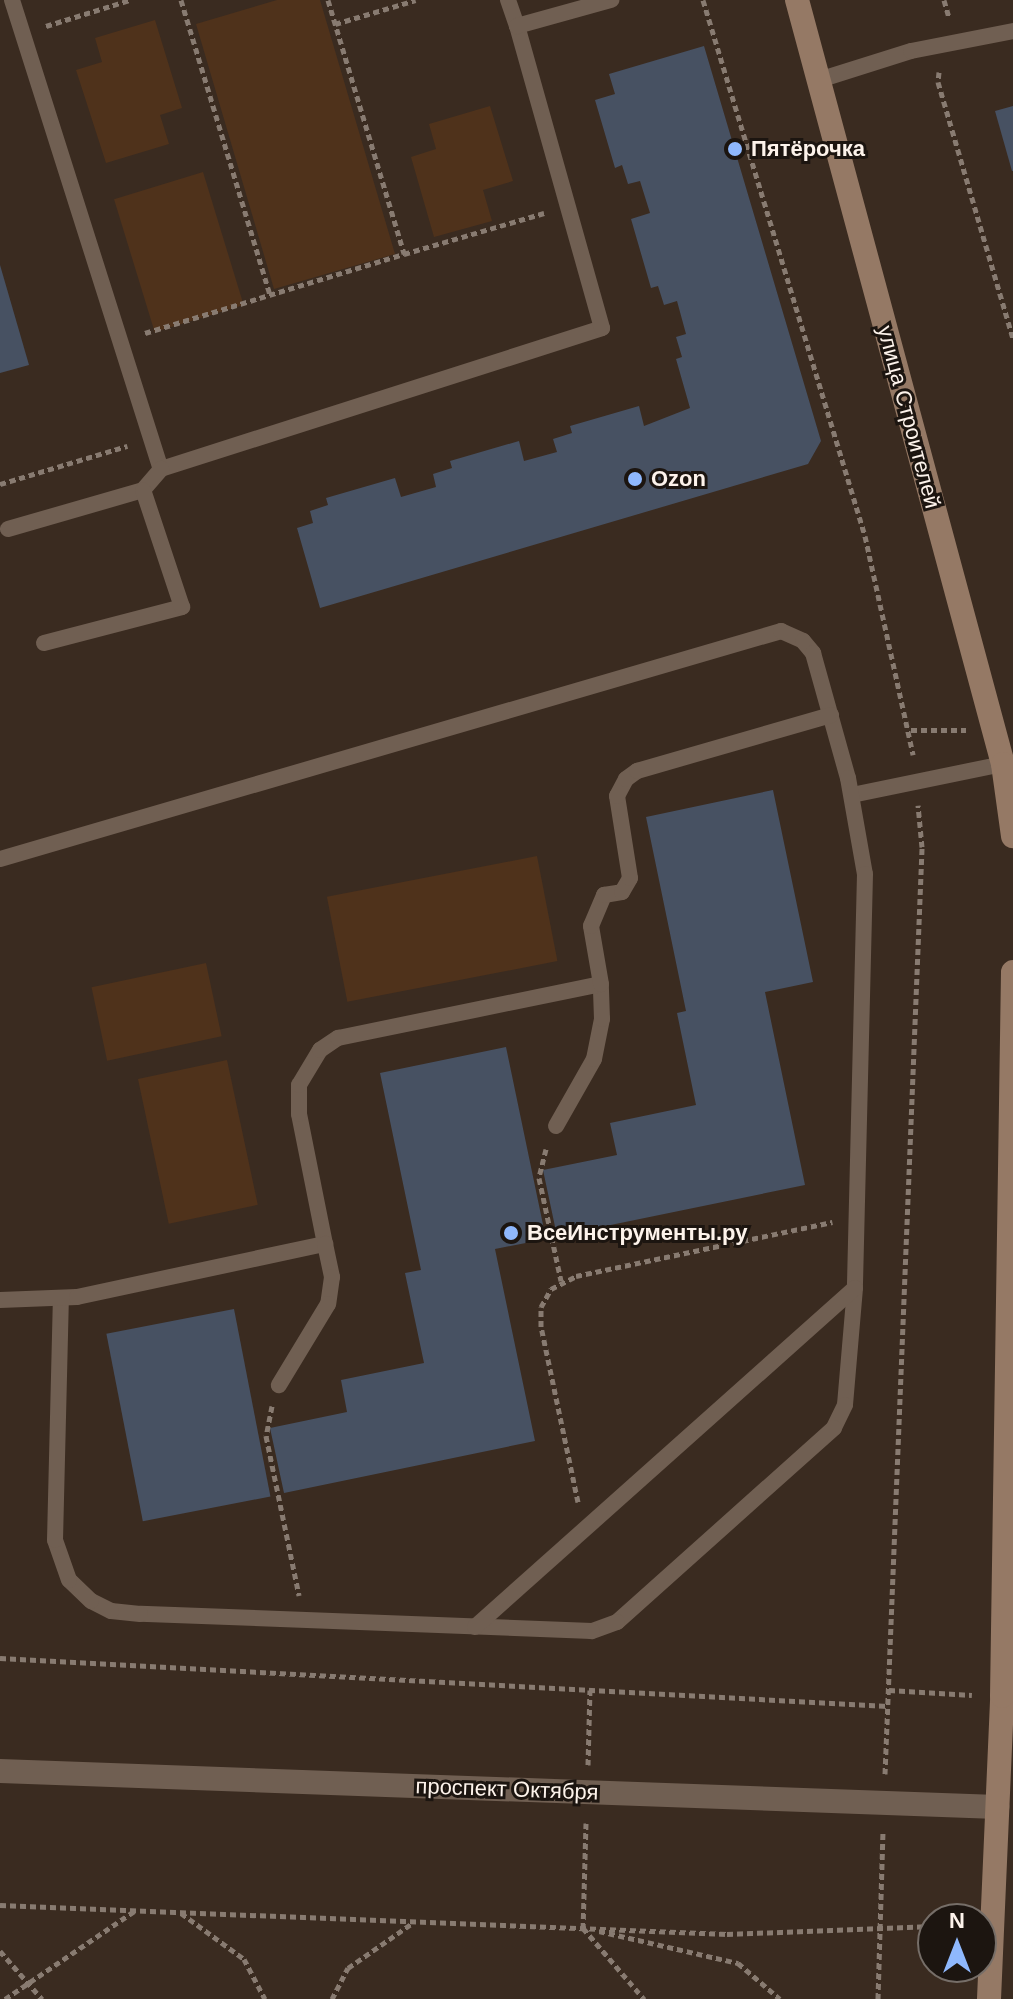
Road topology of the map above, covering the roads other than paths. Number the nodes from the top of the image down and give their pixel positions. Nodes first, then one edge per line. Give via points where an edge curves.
1 (12, 0) edge
2 (508, 0) edge
3 (611, 0) edge
4 (797, 0) edge
5 (517, 26) junction
6 (1013, 31) edge
7 (819, 80) junction
8 (161, 469) junction
9 (143, 490) junction
10 (8, 529) dead end
11 (44, 643) dead end
12 (831, 715) junction
13 (1008, 764) edge
14 (852, 795) junction
15 (1013, 836) edge
16 (0, 859) edge
17 (1013, 972) edge
18 (601, 984) junction
19 (556, 1126) road end
20 (325, 1244) junction
21 (855, 1288) junction
22 (61, 1299) junction
23 (0, 1300) edge
24 (279, 1385) road end
25 (475, 1627) junction
26 (0, 1771) edge
27 (1005, 1807) edge
28 (989, 1999) edge

1 - 8 lane
2 - 5 lane
3 - 5 lane
4 - 7 street, улица Строителей
5 - 8 lane via 602,328
6 - 7 lane
7 - 13 street, улица Строителей
8 - 9 lane
9 - 10 lane
9 - 11 lane via 182,607
12 - 14 lane
12 - 16 lane via 813,653 803,641 781,631 768,632
12 - 18 lane via 637,771 626,779 617,796 630,878 622,892 604,895 591,926
13 - 14 lane
13 - 15 street, улица Строителей
14 - 21 lane via 867,905
17 - 27 street via 1002,1696
18 - 19 lane via 602,1019 594,1059
18 - 20 lane via 338,1038 320,1050 299,1085 299,1114
20 - 22 lane
20 - 24 lane via 332,1277 328,1304
21 - 25 lane
21 - 25 lane via 850,1386 834,1428 609,1626 592,1631
22 - 23 lane
22 - 25 lane via 55,1540 69,1580 91,1601 111,1611
26 - 27 street, проспект Октября
27 - 28 street

